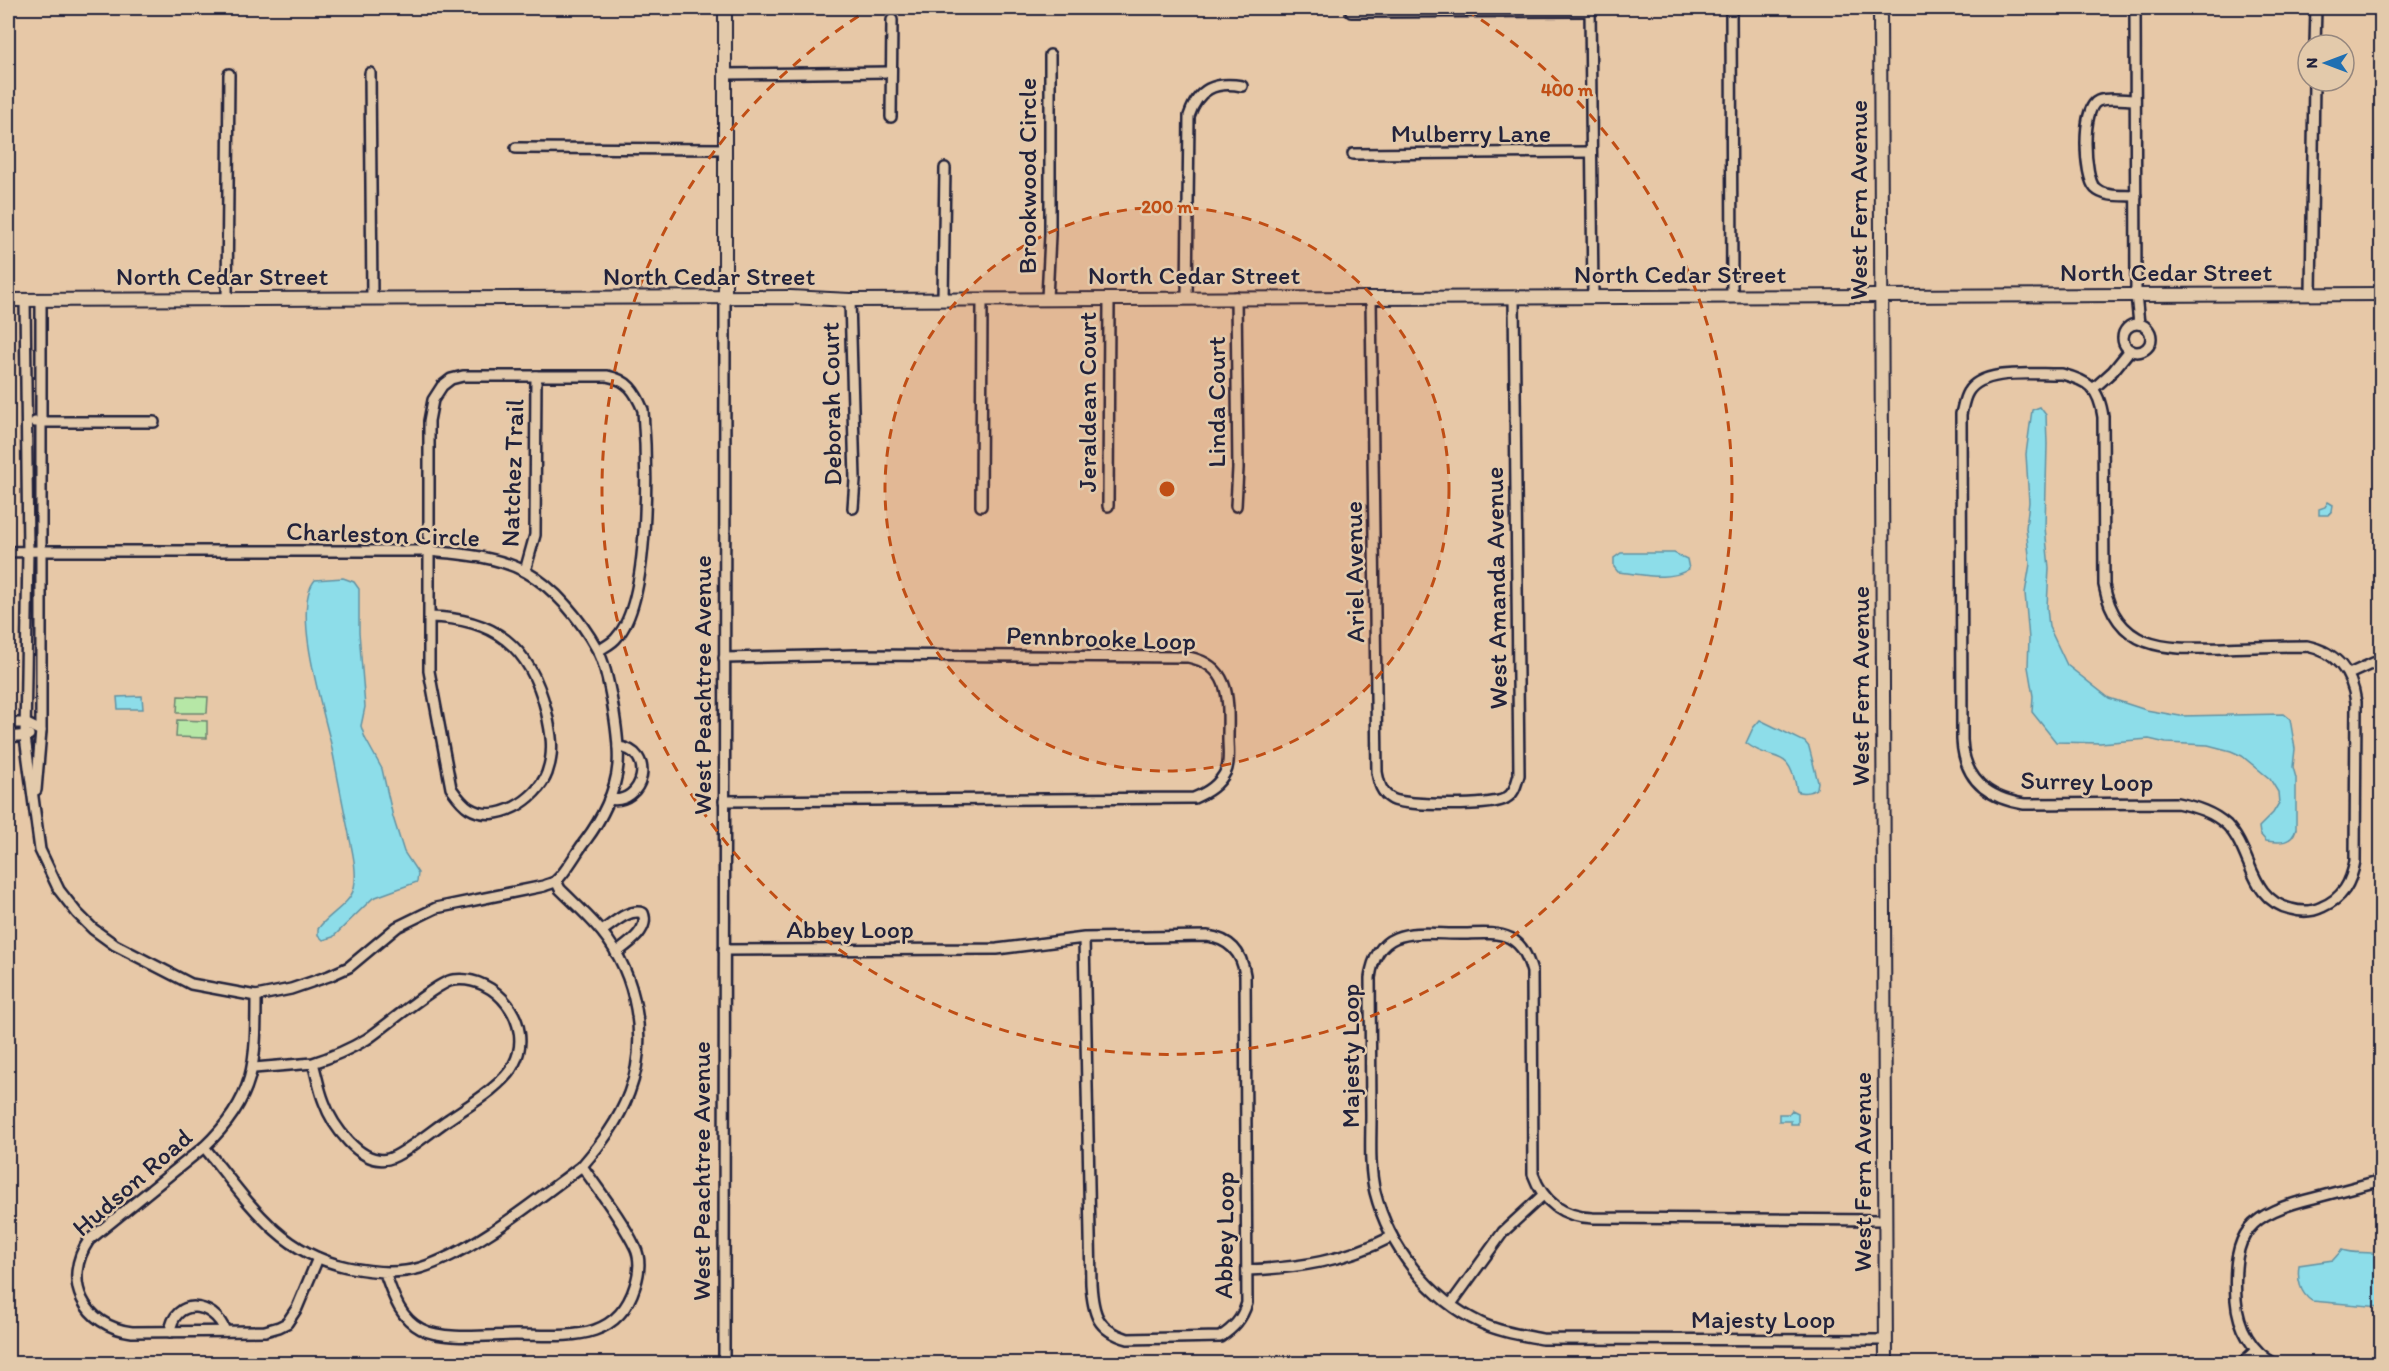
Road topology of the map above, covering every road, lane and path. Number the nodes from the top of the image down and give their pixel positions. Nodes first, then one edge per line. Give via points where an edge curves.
1 (725, 8) edge
2 (1731, 8) edge
3 (1880, 8) edge
4 (2135, 8) edge
5 (2316, 8) edge
6 (1590, 9) edge
7 (1351, 12) dead end
8 (892, 20) dead end
9 (2315, 33) edge
10 (1050, 55) dead end
11 (891, 72) junction
12 (370, 73) dead end
13 (229, 74) dead end
14 (725, 74) junction
15 (1242, 86) dead end
16 (2314, 93) edge
17 (2135, 100) junction
18 (891, 117) dead end
19 (516, 148) dead end
20 (725, 149) junction
21 (1590, 152) junction
22 (1353, 154) dead end
23 (945, 168) dead end
24 (2136, 196) junction
25 (2136, 294) junction
26 (2311, 294) junction
27 (2382, 294) edge
28 (1881, 295) junction
29 (1236, 297) junction
30 (1593, 297) junction
31 (1732, 297) junction
32 (227, 298) junction
33 (372, 298) junction
34 (724, 298) junction
35 (1109, 298) junction
36 (1187, 298) junction
37 (1371, 298) junction
38 (1514, 298) junction
39 (25, 299) junction
40 (41, 299) junction
41 (943, 299) junction
42 (982, 299) junction
43 (1047, 299) junction
44 (8, 300) edge
45 (850, 300) junction
46 (2139, 324) junction
47 (2130, 350) junction
48 (536, 376) junction
49 (2093, 389) junction
50 (26, 422) junction
51 (41, 422) junction
52 (154, 422) dead end
53 (981, 506) dead end
54 (1108, 506) dead end
55 (1236, 506) dead end
56 (853, 508) dead end
57 (28, 551) junction
58 (40, 551) junction
59 (429, 551) junction
60 (8, 552) edge
61 (525, 571) junction
62 (429, 617) junction
63 (598, 651) junction
64 (724, 658) junction
65 (2382, 659) edge
66 (2349, 674) junction
67 (8, 723) edge
68 (25, 723) junction
69 (41, 731) junction
70 (25, 736) junction
71 (8, 737) edge
72 (618, 747) junction
73 (609, 799) junction
74 (724, 801) junction
75 (1432, 803) joint
76 (35, 810) junction
77 (556, 881) junction
78 (602, 931) junction
79 (1084, 938) junction
80 (724, 950) junction
81 (616, 954) junction
82 (256, 996) junction
83 (313, 1063) junction
84 (254, 1068) junction
85 (204, 1147) junction
86 (582, 1166) junction
87 (2382, 1180) edge
88 (1543, 1195) junction
89 (1885, 1220) junction
90 (1391, 1237) junction
91 (318, 1258) junction
92 (1247, 1270) junction
93 (385, 1273) junction
94 (1451, 1305) junction
95 (170, 1332) junction
96 (225, 1332) junction
97 (1886, 1340) junction
98 (2256, 1350) junction
99 (724, 1364) edge
100 (1886, 1364) edge
101 (2241, 1364) edge
102 (2276, 1364) edge

1 - 14 street, West Peachtree Avenue
2 - 31 street
3 - 28 street, West Fern Avenue
4 - 17 street
5 - 9 street
6 - 7 street
6 - 21 street
8 - 11 street
10 - 43 street, Brookwood Circle
11 - 14 street
11 - 18 street
12 - 33 street
13 - 32 street
14 - 20 street, West Peachtree Avenue
15 - 36 street via 1210,86 1199,95 1189,116
16 - 26 street
17 - 24 street
17 - 24 street via 2095,102 2088,113 2087,133 2088,168 2094,187 2110,195
19 - 20 street
20 - 34 street, West Peachtree Avenue
21 - 22 street, Mulberry Lane
21 - 30 street
23 - 41 street
24 - 25 street
25 - 26 street, North Cedar Street
25 - 28 street, North Cedar Street
25 - 46 street
26 - 27 street, North Cedar Street
28 - 31 street, North Cedar Street
28 - 89 street, West Fern Avenue
29 - 36 street, North Cedar Street
29 - 37 street, North Cedar Street
29 - 55 street, Linda Court
30 - 31 street, North Cedar Street
30 - 38 street, North Cedar Street
32 - 33 street, North Cedar Street
32 - 40 street, North Cedar Street
33 - 34 street, North Cedar Street
34 - 45 street, North Cedar Street
34 - 64 street, West Peachtree Avenue
35 - 36 street, North Cedar Street
35 - 43 street, North Cedar Street
35 - 54 street, Jeraldean Court
37 - 38 street, North Cedar Street
37 - 75 street, Ariel Avenue via 1377,772 1385,795 1394,800
38 - 75 street, West Amanda Avenue via 1519,775 1513,792 1505,800
39 - 40 street, North Cedar Street
39 - 44 street, North Cedar Street
39 - 50 street
40 - 51 street
41 - 42 street, North Cedar Street
41 - 45 street, North Cedar Street
42 - 43 street, North Cedar Street
42 - 53 street
45 - 56 street, Deborah Court
46 - 47 street via 2128,327 2123,334 2124,344
46 - 47 street via 2148,329 2150,343 2143,350
47 - 49 street
48 - 59 street via 463,376 442,386 433,400 429,421
48 - 61 street, Natchez Trail via 535,535
48 - 63 street via 617,378 633,389 643,410 644,532 636,595 617,638
49 - 66 street via 2103,417 2104,585 2121,623 2136,637 2164,648 2319,648 2339,661
49 - 66 street, Surrey Loop via 2081,379 2062,374 1996,375 1977,382 1968,392 1960,414 1962,740 1967,767 1977,782 1990,794 2024,804 2195,806 2226,824 2238,838 2264,895 2284,908 2316,910 2344,892 2355,861 2356,702
50 - 51 street
50 - 57 street
51 - 52 street
51 - 58 street
57 - 58 street, Charleston Circle
57 - 60 street, Charleston Circle
57 - 68 street
58 - 59 street, Charleston Circle
58 - 69 street
59 - 61 street, Charleston Circle via 492,559
59 - 62 street
61 - 63 street, Charleston Circle via 565,605
62 - 62 street via 476,622 505,639 526,660 537,681 552,735 552,754 546,775 531,796 515,808 488,814 470,809 451,788 429,671
63 - 72 street, Charleston Circle
64 - 74 street, West Peachtree Avenue
64 - 74 street, Pennbrooke Loop via 1188,657 1204,660 1216,670 1228,698 1227,768 1209,791 1194,798
65 - 66 street
67 - 68 street
68 - 69 street
68 - 70 street
69 - 70 street
69 - 76 street
70 - 71 street
70 - 76 street
72 - 73 street, Charleston Circle via 618,767
72 - 73 street via 635,752 643,768 633,792 623,799
73 - 77 street, Charleston Circle via 598,823
74 - 80 street, West Peachtree Avenue
76 - 82 street via 40,850 59,890 93,929 115,945 191,984
77 - 78 street
77 - 82 street via 436,908 397,927 339,972
78 - 81 street
78 - 81 street via 629,913 643,913 645,927
79 - 80 street, Abbey Loop via 997,949
79 - 92 street, Abbey Loop via 1215,937 1232,946 1244,962
79 - 92 street, Abbey Loop via 1090,1284 1096,1316 1104,1328 1128,1339 1220,1337 1242,1317 1247,1303
80 - 99 street, West Peachtree Avenue
81 - 86 street via 634,998 638,1019 637,1064 618,1117
82 - 84 street, Hudson Road
83 - 83 street via 324,1104 346,1139 358,1151 388,1159 507,1076 521,1045 520,1027 510,1008 489,986 474,980 448,980 367,1039
83 - 84 street
84 - 85 street, Hudson Road via 236,1111
85 - 91 street via 275,1230
85 - 95 street, Hudson Road via 89,1240 80,1253 76,1272 86,1307 102,1323 115,1330
86 - 93 street via 447,1258 418,1269
86 - 93 street via 636,1249 640,1273 630,1302 614,1321 593,1332 570,1335 444,1335 422,1329 405,1317
87 - 98 street via 2282,1206 2248,1229 2238,1251 2236,1300 2239,1321
88 - 89 street via 1556,1208 1580,1218
88 - 90 street, Majesty Loop via 1533,1174 1533,988 1528,957 1512,939 1497,934 1403,934 1376,956 1370,978 1372,1168 1375,1191
88 - 94 street via 1503,1232
89 - 97 street, West Fern Avenue
90 - 92 street via 1328,1262
90 - 94 street, Majesty Loop via 1411,1266
91 - 93 street
91 - 96 street, Hudson Road via 287,1323 265,1331
94 - 97 street, Majesty Loop via 1480,1323 1542,1339
95 - 96 street, Hudson Road
95 - 96 street via 177,1316 187,1308 200,1307 213,1312
97 - 100 street, West Fern Avenue
98 - 101 street
98 - 102 street

